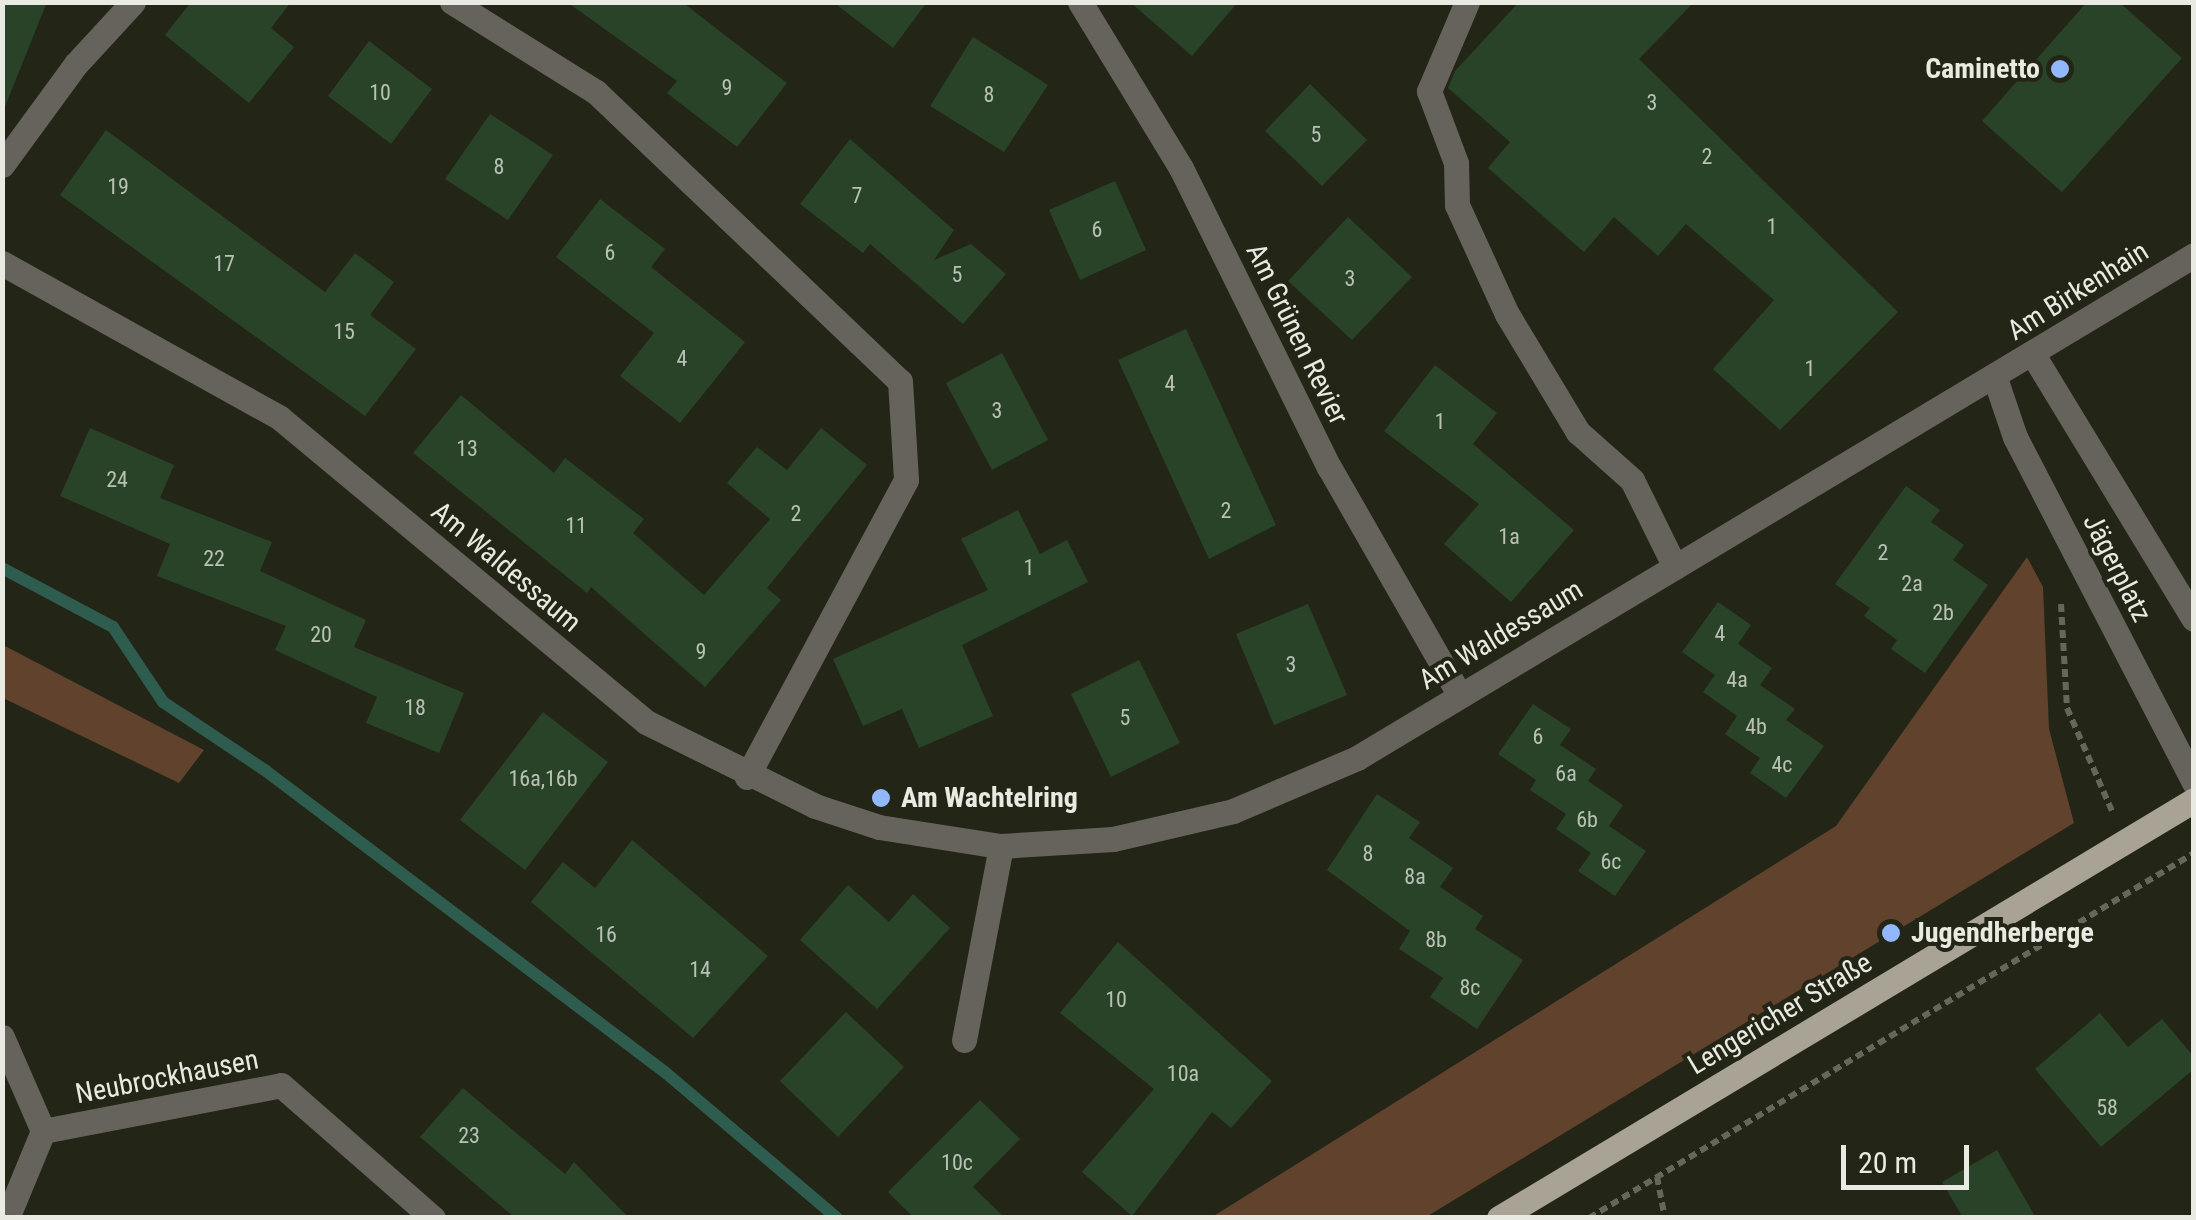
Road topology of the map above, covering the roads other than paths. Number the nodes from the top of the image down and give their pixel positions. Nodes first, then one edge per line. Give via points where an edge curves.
1 (133, 2) edge
2 (452, 2) edge
3 (1080, 2) edge
4 (1467, 2) edge
5 (2, 165) edge
6 (2194, 255) edge
7 (2, 264) edge
8 (2032, 353) junction
9 (1995, 378) junction
10 (1675, 567) junction
11 (2194, 619) edge
12 (1459, 694) junction
13 (747, 777) junction
14 (2194, 783) edge
15 (2194, 800) edge
16 (1001, 846) junction
17 (2, 1037) edge
18 (964, 1040) dead end
19 (43, 1132) junction
20 (7, 1218) edge
21 (433, 1218) edge
22 (1500, 1218) edge

1 - 5 street via 76,64
2 - 13 street via 596,92 900,381 906,480
3 - 12 street, Am Grünen Revier via 1181,168 1329,467
4 - 10 street via 1430,91 1456,163 1457,205 1507,314 1578,432 1632,480
6 - 8 street, Am Birkenhain
7 - 13 street, Am Waldessaum via 280,418 646,722
8 - 9 street, Am Birkenhain
8 - 11 street, Jägerplatz
9 - 10 street, Am Waldessaum
9 - 14 street, Jägerplatz via 2015,438
10 - 12 street, Am Waldessaum
12 - 16 street, Am Waldessaum via 1356,758 1234,811 1112,839
13 - 16 street, Am Waldessaum via 878,827
15 - 22 main road, Lengericher Straße
16 - 18 street
17 - 19 street, Neubrockhausen
19 - 20 street, Neubrockhausen
19 - 21 street, Neubrockhausen via 282,1085

